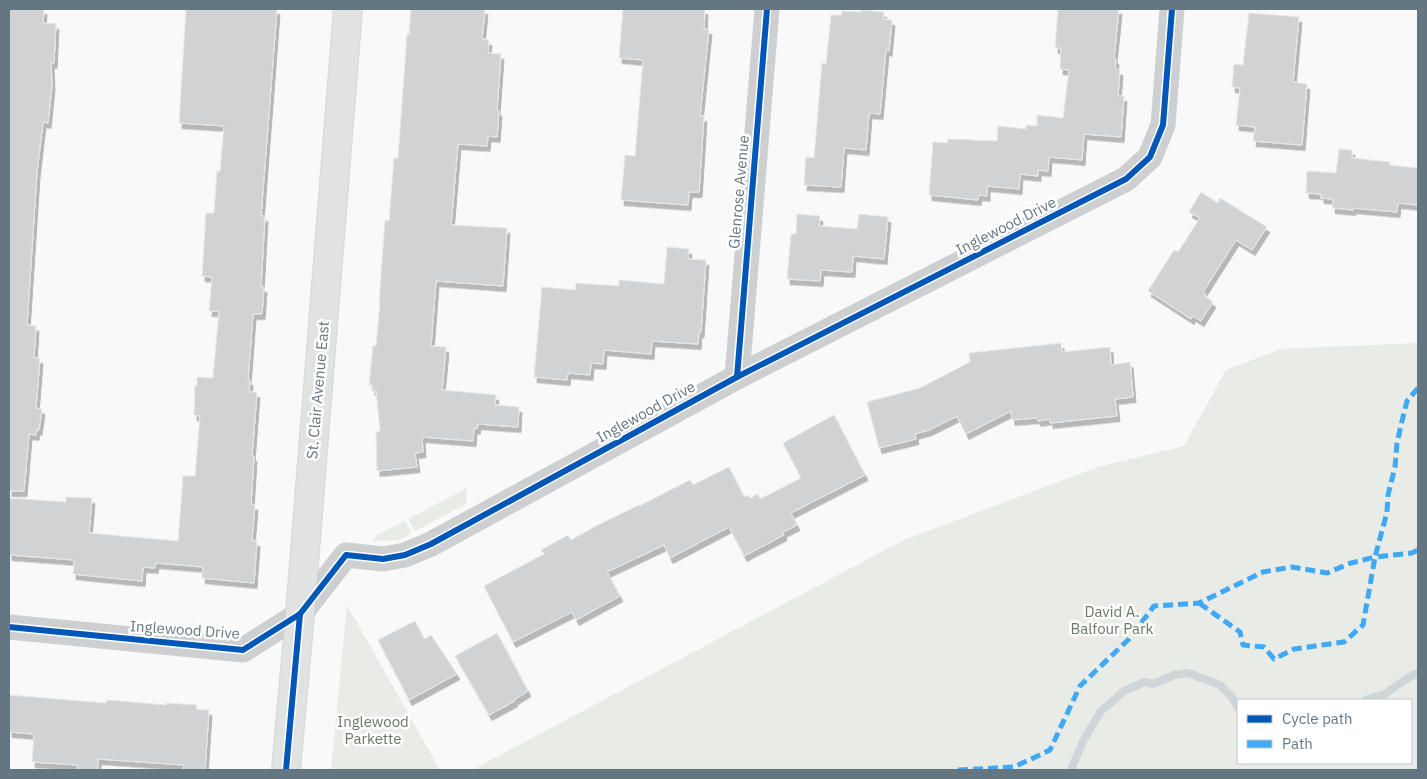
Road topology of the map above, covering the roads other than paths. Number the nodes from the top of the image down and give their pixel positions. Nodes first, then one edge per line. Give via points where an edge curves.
1 (348, 9) edge
2 (767, 9) edge
3 (1172, 9) edge
4 (737, 377) junction
5 (300, 614) junction
6 (9, 627) edge
7 (286, 770) edge

1 - 5 main road, St. Clair Avenue East
2 - 4 street, Glenrose Avenue
3 - 4 street, Inglewood Drive via 1162,125 1150,157 1126,178
4 - 5 street, Inglewood Drive via 431,544 405,555 383,559 346,555
5 - 6 street, Inglewood Drive via 243,650
5 - 7 main road, St. Clair Avenue East

